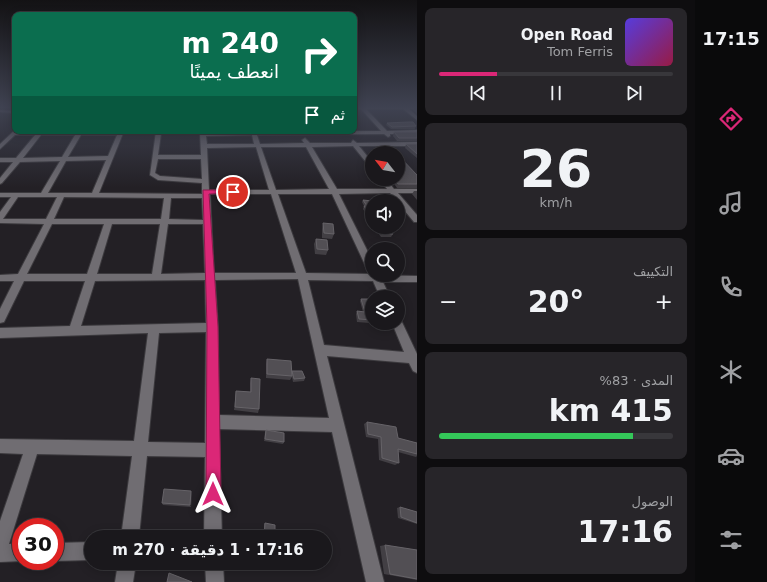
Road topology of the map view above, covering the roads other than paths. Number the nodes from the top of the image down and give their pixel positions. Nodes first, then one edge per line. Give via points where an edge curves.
1 (13, 134) edge
2 (38, 134) edge
3 (79, 134) edge
4 (119, 134) edge
5 (159, 134) edge
6 (203, 134) edge
7 (254, 134) edge
8 (303, 134) edge
9 (347, 134) edge
10 (388, 134) edge
11 (0, 138) edge
12 (9, 138) junction
13 (356, 144) junction
14 (396, 144) junction
15 (417, 144) edge
16 (308, 145) junction
17 (258, 146) junction
18 (0, 147) edge
19 (204, 152) junction
20 (365, 156) edge
21 (110, 158) junction
22 (155, 158) junction
23 (64, 159) junction
24 (0, 160) edge
25 (18, 160) junction
26 (0, 182) edge
27 (388, 186) edge
28 (206, 190) junction
29 (391, 190) junction
30 (273, 191) junction
31 (334, 191) junction
32 (417, 191) edge
33 (62, 194) junction
34 (0, 195) edge
35 (16, 195) junction
36 (43, 195) junction
37 (95, 195) junction
38 (168, 196) junction
39 (0, 217) edge
40 (49, 220) junction
41 (417, 220) edge
42 (0, 221) edge
43 (109, 221) junction
44 (164, 222) junction
45 (208, 222) junction
46 (365, 255) edge
47 (365, 274) edge
48 (21, 276) junction
49 (210, 276) junction
50 (302, 276) junction
51 (156, 277) junction
52 (0, 278) edge
53 (91, 278) junction
54 (405, 278) edge
55 (417, 279) edge
56 (0, 319) edge
57 (212, 327) junction
58 (154, 329) junction
59 (400, 330) edge
60 (74, 331) junction
61 (0, 333) edge
62 (320, 350) junction
63 (415, 362) edge
64 (212, 422) junction
65 (338, 425) junction
66 (0, 446) edge
67 (32, 447) junction
68 (140, 449) junction
69 (213, 450) junction
70 (131, 530) edge
71 (214, 530) edge
72 (0, 547) edge
73 (84, 551) edge
74 (64, 552) edge
75 (0, 553) edge
76 (12, 553) edge
77 (126, 570) edge
78 (214, 570) edge
79 (124, 582) edge
80 (215, 582) edge
81 (375, 582) edge

1 - 12 street
2 - 25 street
3 - 23 street
4 - 21 street
5 - 22 street
6 - 19 street
7 - 17 street
8 - 16 street
9 - 13 street
10 - 14 street
11 - 12 street
12 - 18 street
13 - 14 street
13 - 16 street
13 - 20 street
14 - 15 street
16 - 17 street
16 - 31 street
17 - 19 street
17 - 30 street
19 - 22 street
19 - 28 street
21 - 23 street
21 - 37 street
22 - 28 street via 152,174 154,176
23 - 25 street
23 - 36 street
24 - 25 street
25 - 26 street
27 - 29 street
28 - 30 street
28 - 38 street
28 - 45 street
29 - 31 street
29 - 32 street
29 - 41 street
30 - 31 street
30 - 50 street
31 - 46 street
33 - 36 street
33 - 37 street
33 - 40 street
34 - 35 street
35 - 36 street
35 - 39 street
37 - 38 street
38 - 44 street
40 - 42 street
40 - 43 street
40 - 48 street
43 - 44 street
43 - 53 street
44 - 45 street
44 - 51 street
45 - 49 street
47 - 50 street
48 - 52 street
48 - 53 street
48 - 56 street
49 - 50 street
49 - 51 street
49 - 57 street
50 - 62 street
51 - 53 street
53 - 60 street
54 - 55 street
57 - 58 street
57 - 64 street
58 - 60 street
58 - 68 street
59 - 63 street
60 - 61 street
62 - 63 street
62 - 65 street
64 - 65 street
64 - 69 street
65 - 81 street
66 - 67 street
67 - 68 street
67 - 72 street
68 - 69 street
68 - 70 street
69 - 71 street
73 - 74 street
75 - 76 street
77 - 79 street
78 - 80 street

